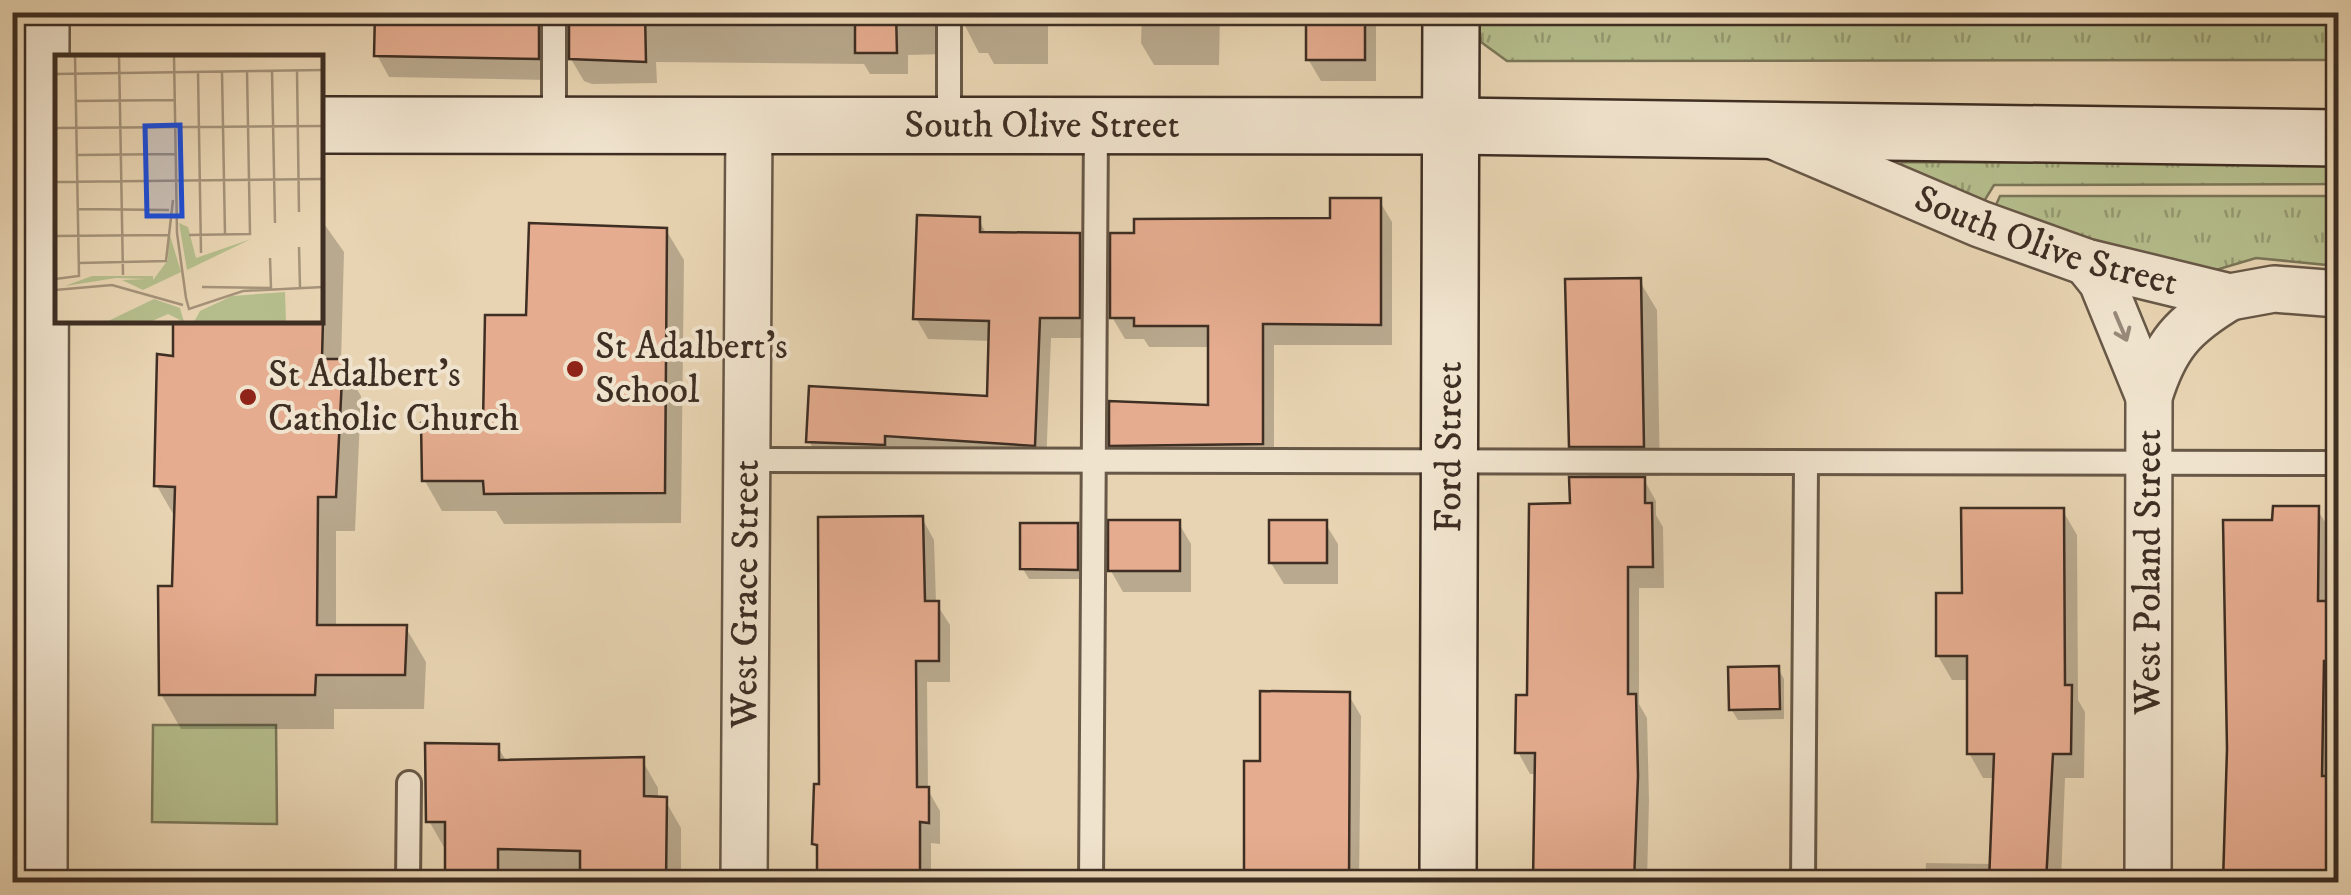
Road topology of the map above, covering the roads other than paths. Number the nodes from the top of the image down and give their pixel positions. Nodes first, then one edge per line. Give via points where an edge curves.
1 (46, 12) edge
2 (554, 12) edge
3 (949, 12) edge
4 (1450, 12) edge
5 (554, 123) junction
6 (949, 124) junction
7 (1096, 124) junction
8 (322, 125) edge
9 (749, 125) junction
10 (1452, 126) junction
11 (39, 127) edge
12 (1763, 132) junction
13 (2338, 138) edge
14 (2086, 262) junction
15 (2338, 294) edge
16 (2230, 297) junction
17 (2149, 397) junction
18 (747, 460) junction
19 (1094, 461) junction
20 (1450, 463) junction
21 (2338, 463) edge
22 (1806, 464) junction
23 (2149, 465) junction
24 (409, 783) dead end
25 (44, 882) edge
26 (408, 882) edge
27 (744, 882) edge
28 (1091, 882) edge
29 (1448, 882) edge
30 (1803, 882) edge
31 (2148, 882) edge

1 - 11 street
2 - 5 lane
3 - 6 lane
4 - 10 street, Ford Street
5 - 8 street, South Olive Street
5 - 9 street, South Olive Street
6 - 7 street, South Olive Street
6 - 9 street, South Olive Street
7 - 10 street, South Olive Street
7 - 19 lane
9 - 18 street, West Grace Street
10 - 12 street, South Olive Street
10 - 20 street, Ford Street
11 - 25 street via 36,460
12 - 13 street, South Olive Street
12 - 14 street, South Olive Street
14 - 16 street, South Olive Street
14 -> 17 street via 2102,282
15 - 16 street, South Olive Street via 2274,289
16 - 17 street, West Poland Street via 2162,354
17 - 23 street, West Poland Street
18 - 19 lane
18 - 27 street, West Grace Street
19 - 20 lane
19 - 28 lane
20 - 22 lane
20 - 29 street, Ford Street
21 - 23 lane
22 - 23 lane
22 - 30 lane
23 - 31 street, West Poland Street
24 - 26 lane

